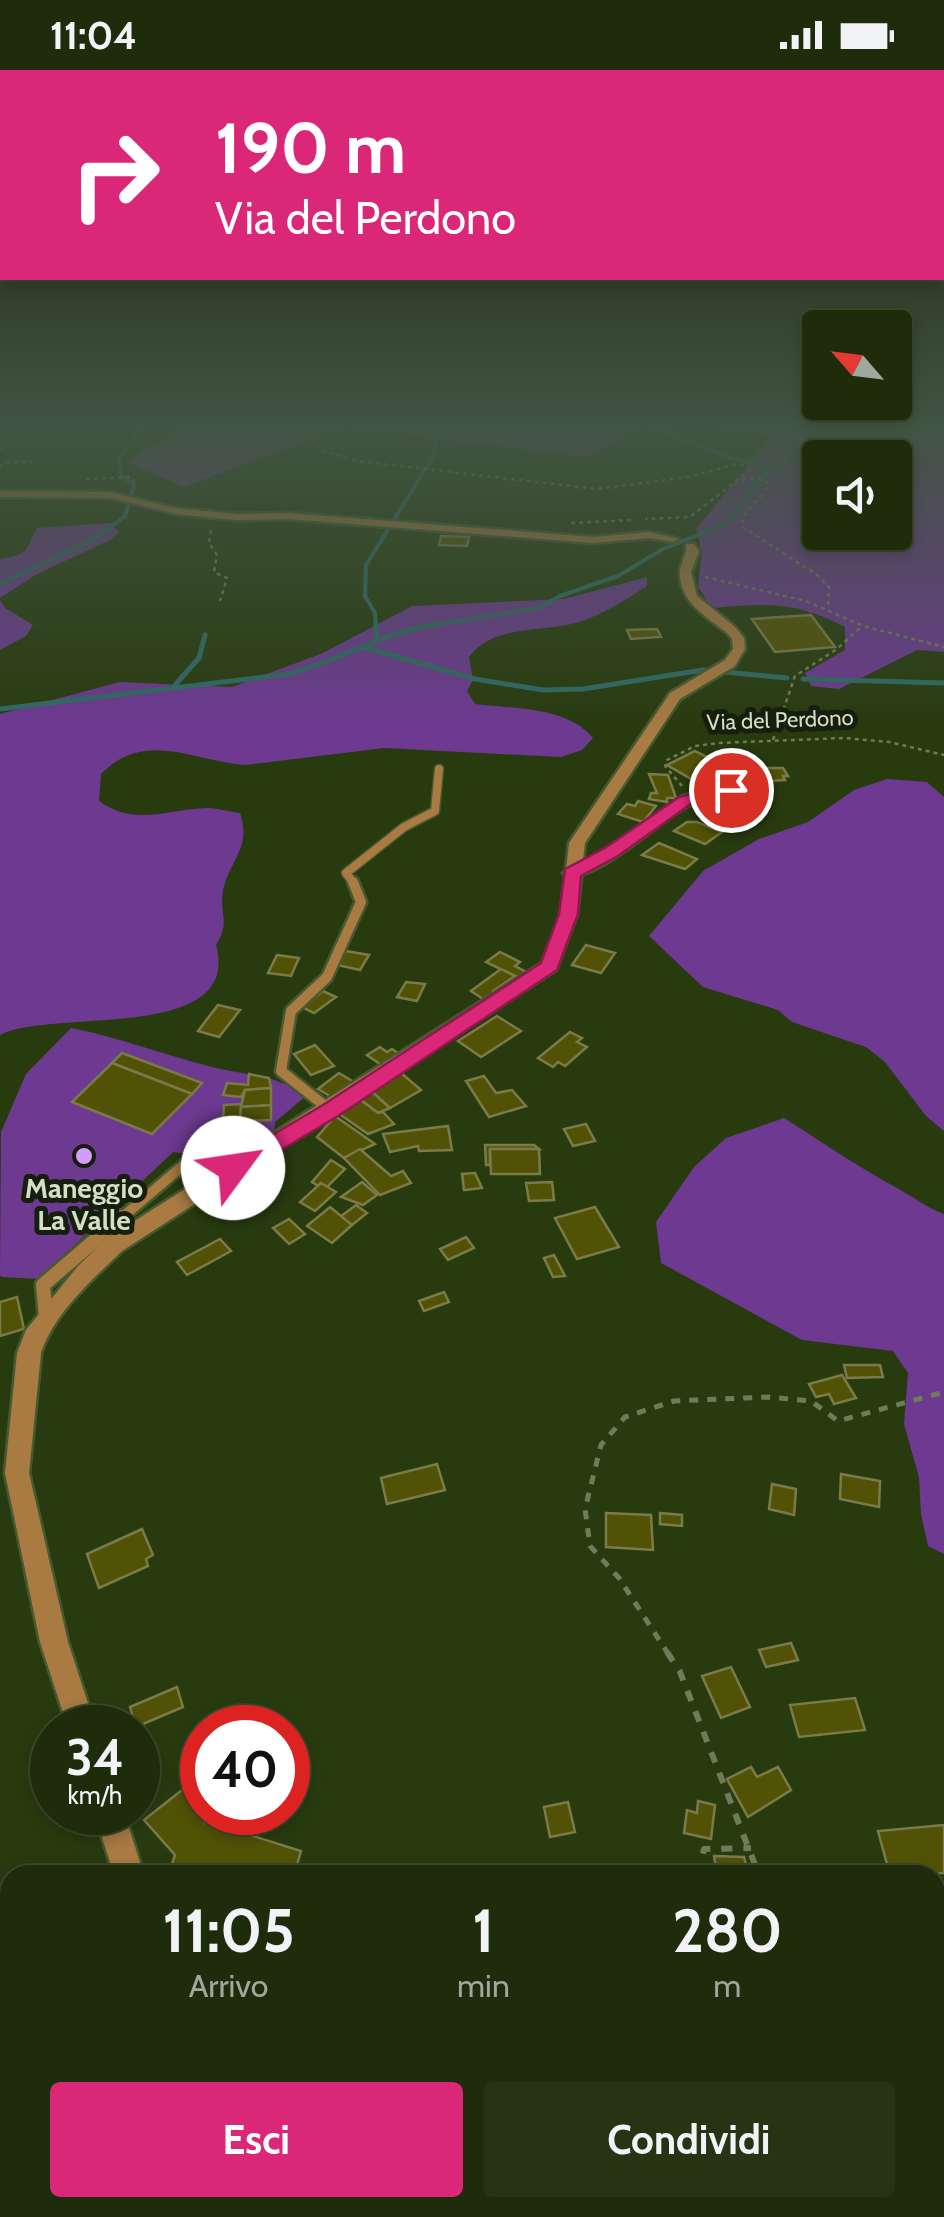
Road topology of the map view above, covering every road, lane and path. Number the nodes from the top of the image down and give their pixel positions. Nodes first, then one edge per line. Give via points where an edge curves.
1 (211, 526) edge
2 (401, 526) edge
3 (741, 526) edge
4 (685, 572) junction
5 (220, 601) dead end
6 (828, 608) junction
7 (863, 626) junction
8 (944, 648) edge
9 (773, 740) junction
10 (944, 755) edge
11 (439, 769) dead end
12 (754, 788) dead end
13 (686, 800) junction
14 (572, 873) junction
15 (330, 1110) junction
16 (186, 1163) dead end
17 (46, 1317) junction
18 (944, 1392) edge
19 (75, 1705) edge
20 (116, 1835) edge
21 (752, 1848) junction
22 (126, 1865) edge
23 (700, 1865) edge
24 (757, 1865) edge

1 - 5 path via 214,572 227,578
2 - 4 street via 672,539 693,551
3 - 6 path via 816,574 828,587
4 - 6 path
4 - 14 street via 691,598 738,638 736,656 675,696 577,843
6 - 7 path
7 - 8 path
7 - 9 path via 796,676
9 - 10 path, Via del Perdono via 871,740
9 - 13 path, Via del Perdono via 695,746 667,760
11 - 15 lane via 435,811 346,873 361,902 344,946 324,981 291,1011 281,1071
12 - 13 street
13 - 14 street
14 - 15 street via 566,925 550,966
15 - 17 street via 114,1246
16 - 17 lane via 43,1285
17 - 19 street via 30,1353 17,1473
18 - 21 path via 838,1421 812,1401 674,1401 625,1417 601,1445 585,1508 590,1546 680,1672
20 - 22 street
21 - 23 path via 704,1848
21 - 24 path

